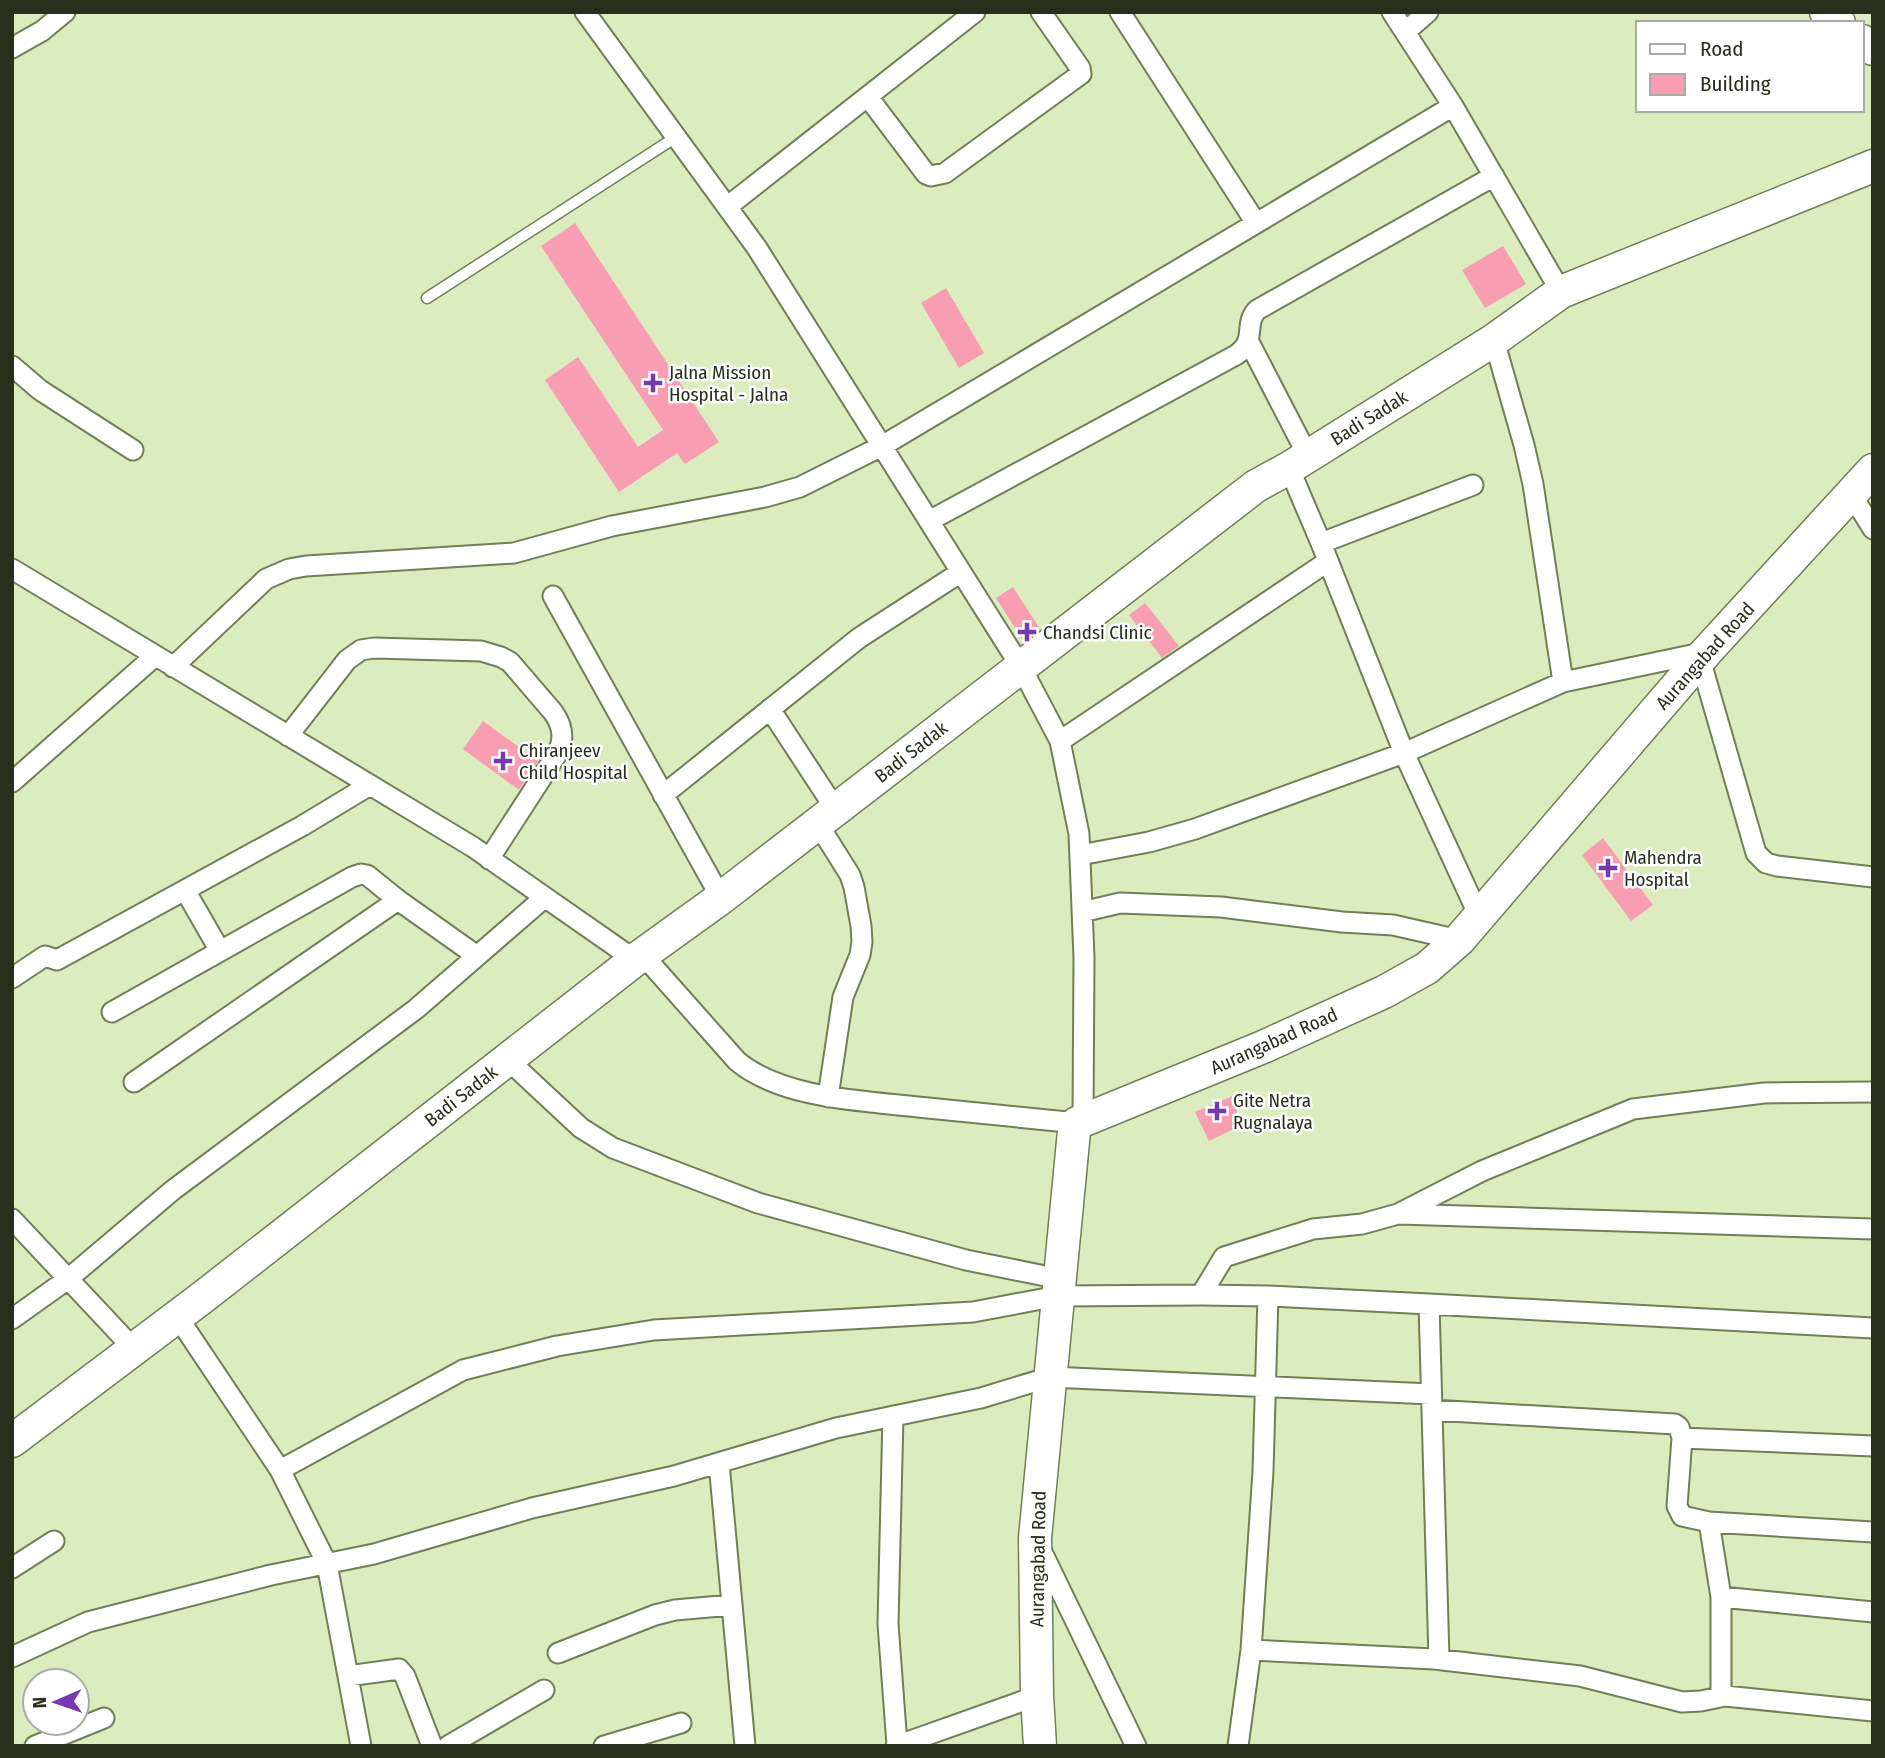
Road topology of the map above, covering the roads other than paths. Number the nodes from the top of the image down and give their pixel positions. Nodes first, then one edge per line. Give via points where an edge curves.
1 (65, 12) edge
2 (584, 12) edge
3 (975, 12) edge
4 (1041, 12) edge
5 (1120, 12) edge
6 (1392, 12) edge
7 (1428, 12) edge
8 (1405, 32) junction
9 (12, 48) edge
10 (868, 97) junction
11 (1453, 106) junction
12 (676, 137) junction
13 (1873, 166) edge
14 (1494, 176) junction
15 (727, 207) junction
16 (1256, 223) junction
17 (1561, 292) junction
18 (427, 298) dead end
19 (1494, 340) junction
20 (1249, 342) junction
21 (12, 366) edge
22 (882, 446) junction
23 (133, 450) dead end
24 (1299, 462) junction
25 (1873, 470) edge
26 (1473, 485) dead end
27 (1865, 512) edge
28 (929, 521) junction
29 (1321, 543) junction
30 (1327, 562) junction
31 (12, 569) edge
32 (961, 572) junction
33 (553, 596) dead end
34 (1704, 655) junction
35 (155, 656) junction
36 (173, 667) junction
37 (1021, 667) junction
38 (1563, 682) junction
39 (770, 709) junction
40 (288, 736) junction
41 (1060, 741) junction
42 (1404, 753) junction
43 (12, 782) edge
44 (370, 785) junction
45 (663, 794) junction
46 (827, 817) junction
47 (1080, 855) junction
48 (489, 859) junction
49 (1873, 877) edge
50 (185, 890) junction
51 (544, 898) junction
52 (721, 898) junction
53 (398, 900) junction
54 (1082, 912) junction
55 (1479, 916) junction
56 (1459, 940) junction
57 (220, 951) junction
58 (477, 956) junction
59 (639, 958) junction
60 (12, 978) edge
61 (112, 1012) dead end
62 (508, 1060) junction
63 (134, 1082) dead end
64 (1873, 1092) edge
65 (828, 1097) junction
66 (1080, 1122) junction
67 (1398, 1214) junction
68 (12, 1219) edge
69 (1873, 1229) edge
70 (68, 1279) junction
71 (1059, 1288) junction
72 (1200, 1295) junction
73 (1268, 1296) junction
74 (1429, 1304) junction
75 (177, 1315) junction
76 (12, 1319) edge
77 (1873, 1328) edge
78 (133, 1348) junction
79 (1050, 1377) junction
80 (1265, 1385) junction
81 (1432, 1402) junction
82 (893, 1416) junction
83 (1682, 1438) junction
84 (12, 1441) edge
85 (1873, 1446) edge
86 (719, 1462) junction
87 (279, 1470) junction
88 (1709, 1522) junction
89 (1873, 1532) edge
90 (1035, 1538) junction
91 (54, 1541) dead end
92 (327, 1564) junction
93 (12, 1568) edge
94 (1721, 1597) junction
95 (732, 1605) junction
96 (1873, 1612) edge
97 (1251, 1650) junction
98 (558, 1653) dead end
99 (12, 1657) edge
100 (1439, 1660) junction
101 (348, 1675) junction
102 (544, 1690) dead end
103 (1037, 1696) junction
104 (1721, 1696) junction
105 (1873, 1711) edge
106 (104, 1718) dead end
107 (681, 1723) dead end
108 (35, 1746) edge
109 (361, 1746) edge
110 (432, 1746) edge
111 (448, 1746) edge
112 (604, 1746) edge
113 (745, 1746) edge
114 (897, 1746) edge
115 (1040, 1746) edge
116 (1136, 1746) edge
117 (1237, 1746) edge

1 - 9 street via 42,32
2 - 12 street
3 - 10 street
4 - 10 street via 1081,74 945,173 926,174
5 - 16 street
6 - 8 street
7 - 8 street
8 - 11 street
10 - 15 street
11 - 14 street
11 - 16 street
12 - 15 street
12 - 18 lane
13 - 17 main road, Badi Sadak
14 - 17 street
14 - 20 street via 1257,310
15 - 22 street
16 - 22 street
17 - 19 main road, Badi Sadak
19 - 24 main road, Badi Sadak
19 - 38 street via 1531,475
20 - 24 street
20 - 28 street via 1236,355
21 - 23 street via 40,390
22 - 28 street
22 - 36 street via 816,480 765,497 612,526 513,553 289,569 266,579
24 - 29 street
24 - 37 main road, Badi Sadak via 1256,486
25 - 27 main road, Aurangabad Road
26 - 29 street
27 - 34 main road, Aurangabad Road
28 - 32 street
29 - 30 street
30 - 41 street
30 - 42 street
31 - 35 street
32 - 37 street
32 - 39 street via 859,638
33 - 45 street
34 - 38 street
34 - 49 street via 1756,853 1777,866
34 - 55 main road, Aurangabad Road
35 - 36 street
35 - 43 street
36 - 40 street
37 - 41 street
37 - 46 main road, Badi Sadak
38 - 42 street
39 - 45 street
39 - 46 street
40 - 44 street
40 - 48 street via 347,660 361,650 481,651 510,662 559,720 563,737
41 - 47 street
42 - 47 street via 1169,837
42 - 55 street
44 - 48 street
44 - 50 street
45 - 52 street
46 - 52 main road, Badi Sadak
46 - 65 street via 850,875 862,926 860,955 843,996
47 - 54 street
48 - 51 street
50 - 57 street
50 - 60 street via 57,960 46,956
51 - 58 street
51 - 59 street
52 - 59 main road, Badi Sadak
53 - 57 street via 361,874
53 - 58 street
53 - 63 street
54 - 56 street via 1120,903 1221,907 1393,925
54 - 66 street
55 - 56 main road, Aurangabad Road
56 - 66 main road, Aurangabad Road via 1427,968 1384,992
57 - 61 street
58 - 70 street via 416,1009 173,1190
59 - 62 main road, Badi Sadak
59 - 65 street via 749,1071
62 - 71 street via 573,1122 613,1148 758,1203
62 - 75 main road, Badi Sadak
64 - 67 street via 1764,1093 1633,1109 1482,1171
65 - 66 street
66 - 71 main road, Aurangabad Road via 1074,1132
67 - 69 street
67 - 72 street via 1362,1224 1313,1228 1224,1257
68 - 70 street
70 - 76 street
70 - 78 street
71 - 72 street
71 - 79 main road, Aurangabad Road
71 - 87 street via 973,1312 654,1330 557,1346 463,1370
72 - 73 street
73 - 74 street
73 - 80 street
74 - 77 street
74 - 81 street
75 - 78 main road, Badi Sadak
75 - 87 street
78 - 84 main road, Badi Sadak
79 - 80 street
79 - 82 street via 981,1398
79 - 90 main road, Aurangabad Road
80 - 81 street
80 - 97 street
81 - 83 street via 1670,1424 1679,1427
81 - 100 street
82 - 86 street
82 - 114 street via 888,1624
83 - 85 street
83 - 88 street via 1677,1506 1682,1516
86 - 92 street
86 - 95 street
87 - 92 street
88 - 89 street
88 - 94 street
90 - 103 main road, Aurangabad Road
90 - 116 street
91 - 93 street
92 - 99 street via 88,1622
92 - 101 street
94 - 96 street
94 - 104 street
95 - 98 street via 656,1615
95 - 113 street
97 - 100 street
97 - 117 street
100 - 104 street via 1580,1676 1682,1702
101 - 109 street
101 - 110 street via 400,1669
102 - 111 street
103 - 114 street
103 - 115 main road, Aurangabad Road
104 - 105 street
106 - 108 street
107 - 112 street

